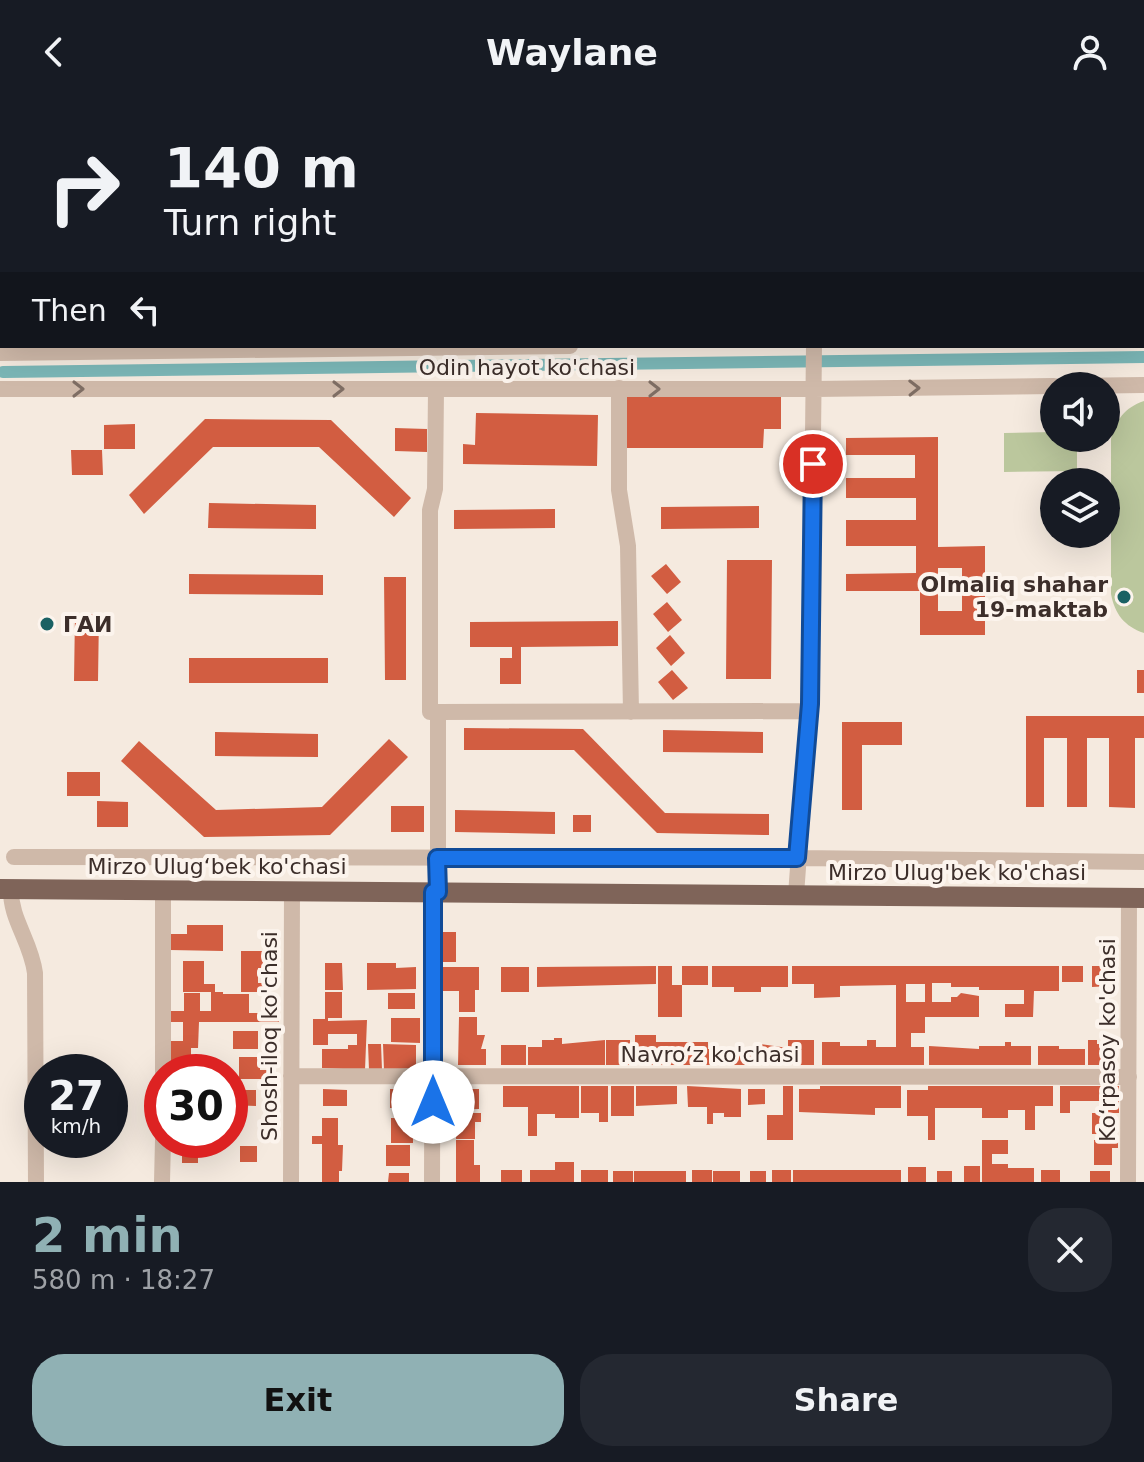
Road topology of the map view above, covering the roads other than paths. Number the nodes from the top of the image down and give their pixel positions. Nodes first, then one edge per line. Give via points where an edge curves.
1 (305, 348) edge
2 (814, 348) edge
3 (0, 353) edge
4 (1120, 385) edge
5 (1144, 385) edge
6 (1040, 386) edge
7 (619, 388) junction
8 (0, 389) edge
9 (436, 389) junction
10 (814, 389) junction
11 (809, 711) junction
12 (430, 712) dead end
13 (631, 712) junction
14 (14, 857) dead end
15 (437, 858) junction
16 (797, 858) junction
17 (1144, 862) edge
18 (5, 889) edge
19 (163, 890) junction
20 (292, 891) junction
21 (436, 892) junction
22 (796, 895) junction
23 (1137, 898) edge
24 (163, 1054) edge
25 (291, 1076) junction
26 (433, 1076) junction
27 (1129, 1077) junction
28 (163, 1158) edge
29 (36, 1182) edge
30 (162, 1182) edge
31 (291, 1182) edge
32 (432, 1182) edge
33 (1128, 1182) edge

1 - 3 street, Odin hayot ko'chasi
2 - 10 street
4 - 5 street
10 -> 6 street, Odin hayot ko'chasi
7 - 9 street, Odin hayot ko'chasi
7 -> 10 street, Odin hayot ko'chasi
7 - 13 street
8 -> 9 street, Odin hayot ko'chasi
9 - 12 street
10 - 11 street
11 - 13 street
11 - 16 street
13 - 15 street via 438,712
14 - 15 street
15 - 16 street
15 - 21 street
16 - 17 street
16 - 22 street
18 - 19 main road, Mirzo Ulug‘bek ko'chasi
18 - 29 street via 30,946 35,973
19 - 20 main road, Mirzo Ulug‘bek ko'chasi
19 - 24 street
20 - 21 main road, Mirzo Ulug‘bek ko'chasi
20 - 25 street, Shosh-iloq ko'chasi
21 - 22 main road, Mirzo Ulug'bek ko'chasi
21 - 26 street
22 - 23 main road, Mirzo Ulug'bek ko'chasi
23 - 27 street, Ko‘rpasoy ko'chasi
25 - 26 street, Navro‘z ko'chasi
25 - 31 street, Shosh-iloq ko'chasi
26 - 27 street, Navro‘z ko'chasi
26 - 32 street
27 - 33 street, Ko‘rpasoy ko'chasi
28 - 30 street

